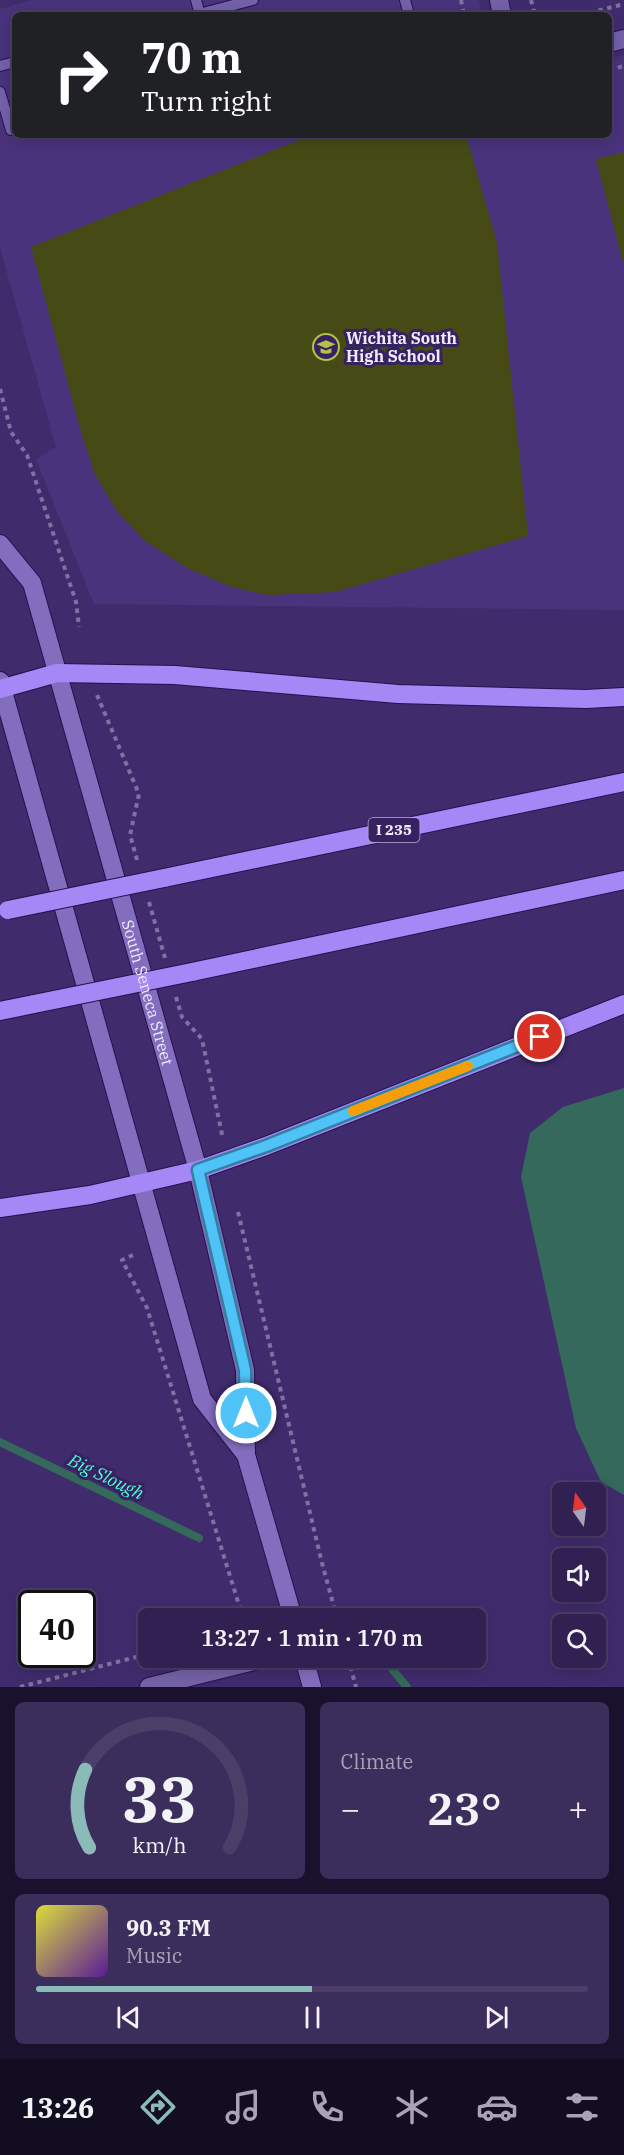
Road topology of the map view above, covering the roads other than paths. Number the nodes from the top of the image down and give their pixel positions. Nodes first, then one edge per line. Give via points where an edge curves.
1 (253, 0) edge
2 (209, 12) edge
3 (0, 92) edge
4 (12, 130) edge
5 (0, 544) edge
6 (57, 673) junction
7 (1, 686) edge
8 (624, 697) edge
9 (624, 782) edge
10 (624, 880) edge
11 (4, 911) edge
12 (624, 1004) edge
13 (0, 1011) edge
14 (198, 1170) junction
15 (141, 1185) junction
16 (0, 1208) edge
17 (246, 1455) junction
18 (290, 1608) edge
19 (236, 1668) edge
20 (307, 1668) edge
21 (196, 1681) edge
22 (149, 1687) edge
23 (312, 1687) edge

1 - 2 lane
3 - 4 lane
5 - 6 street, South Seneca Street via 32,582
6 - 7 highway
6 - 8 highway via 176,675 398,694
6 - 14 street, South Seneca Street
7 - 15 street, South Seneca Street
9 - 11 highway, I 235, bridge
10 - 13 highway, bridge
12 - 14 highway
14 - 15 highway
14 - 17 street, South Seneca Street via 245,1370
15 - 16 highway
15 - 17 street, South Seneca Street via 202,1399
17 - 18 street, South Seneca Street
19 - 21 street
20 - 23 street
21 - 22 street

